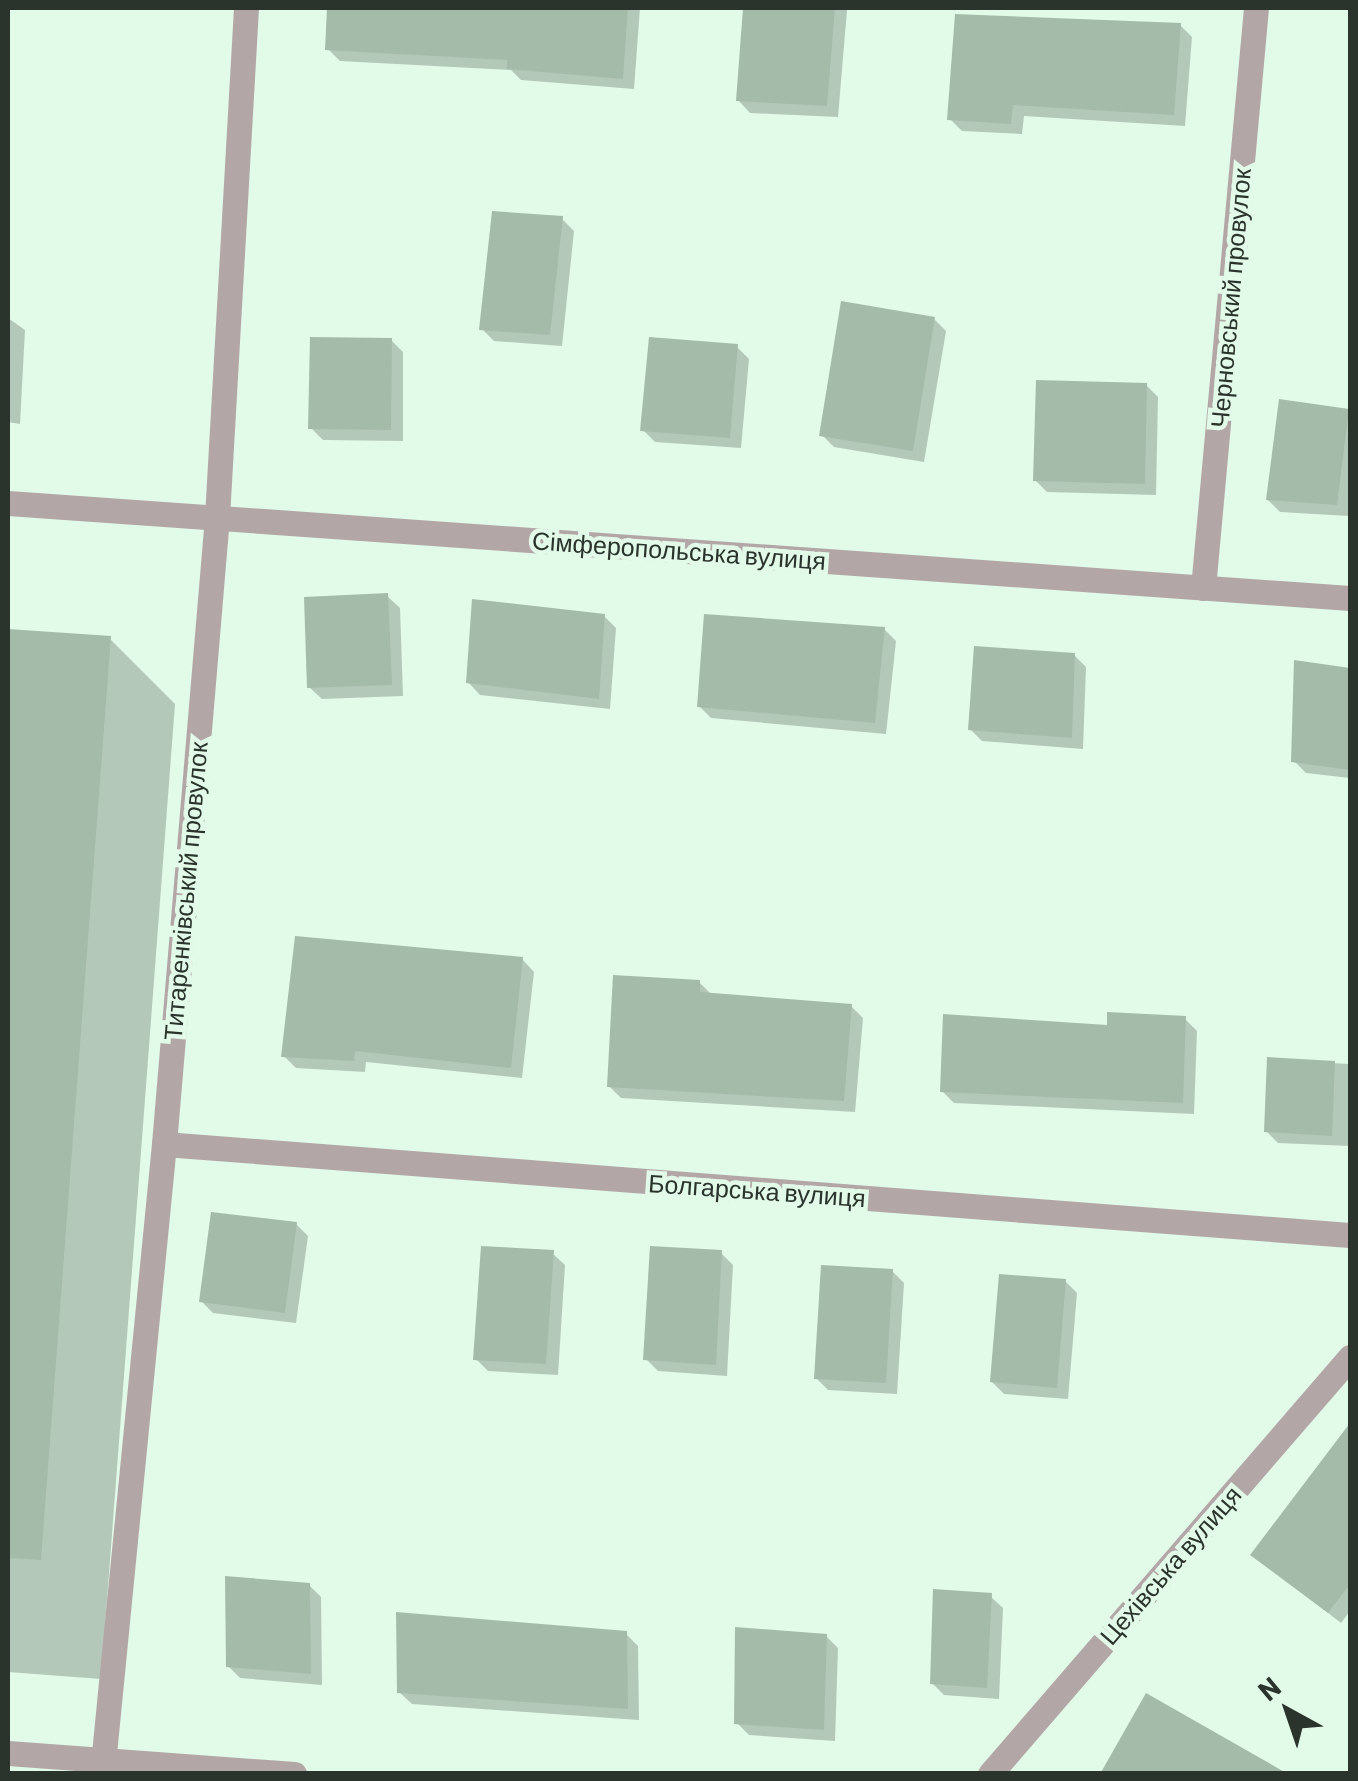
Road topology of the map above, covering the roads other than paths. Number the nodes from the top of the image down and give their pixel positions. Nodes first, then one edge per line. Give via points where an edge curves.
1 (246, 8) edge
2 (1256, 8) edge
3 (8, 503) edge
4 (217, 517) junction
5 (1203, 588) junction
6 (1350, 598) edge
7 (164, 1144) junction
8 (1350, 1235) edge
9 (1350, 1357) edge
10 (8, 1754) edge
11 (103, 1767) edge
12 (294, 1774) edge
13 (990, 1774) edge

1 - 4 street, Титаренківський провулок
2 - 5 street, Черновський провулок
3 - 4 street, Сімферопольська вулиця
4 - 5 street, Сімферопольська вулиця
4 - 7 street, Титаренківський провулок
5 - 6 street, Сімферопольська вулиця
7 - 8 street, Болгарська вулиця
7 - 11 street, Титаренківський провулок
9 - 13 street, Цехівська вулиця
10 - 11 street
11 - 12 street

